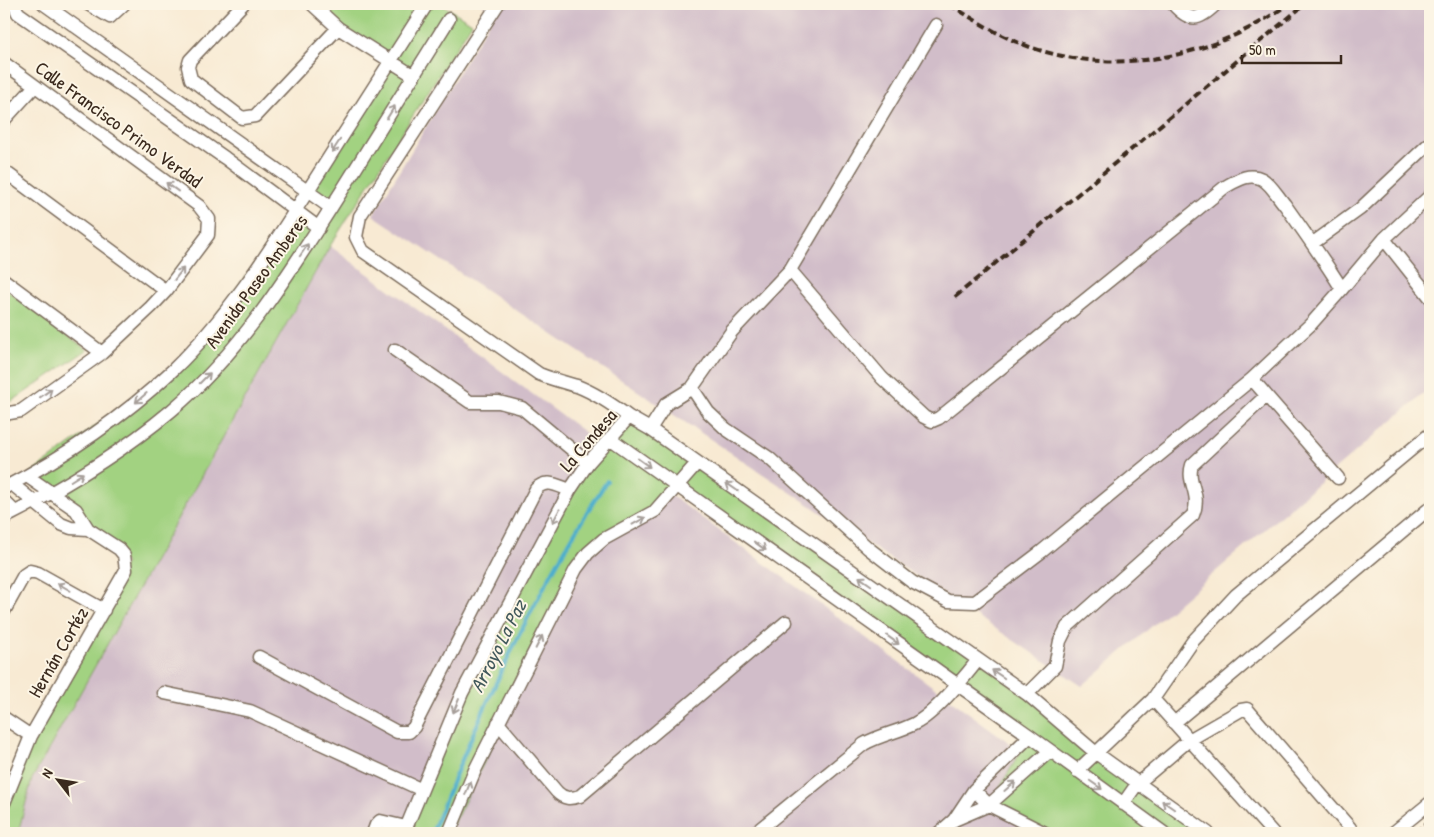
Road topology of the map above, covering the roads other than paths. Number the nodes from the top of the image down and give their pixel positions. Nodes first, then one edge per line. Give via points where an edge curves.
1 (14, 4) edge
2 (44, 4) edge
3 (88, 4) edge
4 (124, 4) edge
5 (242, 4) edge
6 (312, 4) edge
7 (427, 4) edge
8 (498, 4) edge
9 (1173, 4) edge
10 (1216, 4) edge
11 (449, 19) dead end
12 (936, 25) dead end
13 (338, 28) junction
14 (391, 61) junction
15 (4, 64) edge
16 (414, 76) junction
17 (36, 86) junction
18 (4, 120) edge
19 (1430, 143) edge
20 (4, 171) edge
21 (307, 191) junction
22 (1430, 196) edge
23 (331, 208) junction
24 (295, 211) junction
25 (319, 228) junction
26 (1384, 239) junction
27 (1313, 243) junction
28 (790, 270) junction
29 (4, 280) edge
30 (1342, 289) junction
31 (166, 291) junction
32 (1430, 296) edge
33 (395, 350) dead end
34 (102, 353) junction
35 (1252, 379) junction
36 (692, 388) junction
37 (1266, 396) junction
38 (4, 414) edge
39 (628, 416) junction
40 (650, 429) junction
41 (1430, 434) edge
42 (611, 439) junction
43 (697, 463) junction
44 (588, 464) junction
45 (27, 476) junction
46 (1338, 478) dead end
47 (8, 486) edge
48 (678, 487) junction
49 (570, 490) junction
50 (52, 493) junction
51 (4, 501) edge
52 (35, 502) junction
53 (1430, 508) edge
54 (9, 515) edge
55 (88, 529) junction
56 (104, 610) junction
57 (4, 611) edge
58 (786, 622) dead end
59 (259, 657) dead end
60 (978, 660) junction
61 (957, 686) junction
62 (164, 694) dead end
63 (1027, 694) junction
64 (1153, 699) junction
65 (4, 718) edge
66 (498, 723) junction
67 (1174, 723) junction
68 (31, 736) junction
69 (1030, 736) junction
70 (1189, 740) junction
71 (1050, 751) junction
72 (1096, 753) junction
73 (1077, 772) junction
74 (1137, 784) junction
75 (420, 789) junction
76 (974, 790) junction
77 (4, 803) edge
78 (1430, 803) edge
79 (1123, 804) junction
80 (989, 805) junction
81 (954, 820) junction
82 (1350, 828) dead end
83 (405, 830) edge
84 (373, 833) edge
85 (449, 833) edge
86 (755, 833) edge
87 (939, 833) edge
88 (1045, 833) edge
89 (1164, 833) edge
90 (1208, 833) edge
91 (1273, 833) edge
92 (1393, 833) edge

1 - 24 street via 18,13
2 - 21 street
3 - 4 street via 106,16 113,15
5 - 13 street via 188,66 191,79 237,114 248,118 255,116
6 - 13 street
7 - 14 street, Avenida Paseo Amberes
8 - 39 street via 360,216 356,237 363,250 539,374 607,401
9 - 10 street via 1191,18 1202,17
11 - 16 street, Avenida Paseo Amberes
12 - 28 street
13 - 14 street
14 - 16 street
14 -> 21 street, Avenida Paseo Amberes
15 - 17 street, Calle Francisco Primo Verdad
23 -> 16 street, Avenida Paseo Amberes
17 - 18 street
31 -> 17 street, Calle Francisco Primo Verdad via 208,235 209,219 199,206
19 - 27 street via 1360,209
20 - 31 street
21 - 23 street
21 - 24 street, Avenida Paseo Amberes
22 - 26 street
23 - 25 street, Avenida Paseo Amberes
24 - 25 street
24 -> 45 street, Avenida Paseo Amberes via 220,319 174,369 82,444
50 -> 25 street, Avenida Paseo Amberes via 129,444 173,409 216,367 268,302
26 - 30 street
26 - 32 street
27 - 28 street via 1262,179 1252,176 1234,182 940,418 932,421 924,418 882,378
27 - 30 street
28 - 36 street via 732,331
29 - 34 street
30 - 35 street via 1311,324
31 - 34 street
33 - 44 street via 470,402 498,402 522,408
38 -> 34 street via 21,412
35 - 36 street via 975,602 948,601 912,582 868,548 768,458 726,429 708,412
35 - 37 street
36 - 40 street via 666,404
37 - 46 street
37 - 63 street via 1192,466 1190,472 1197,498 1193,515 1067,627 1060,641 1055,666
39 - 40 street, La Condesa
39 - 42 street, La Condesa
40 - 43 street, La Condesa
41 - 64 street via 1236,595 1193,641
42 - 44 street, La Condesa
42 -> 48 street
43 - 48 street
60 -> 43 street, La Condesa
44 - 49 street, La Condesa
45 - 47 street, Avenida Paseo Amberes
45 - 50 street
47 - 52 street
48 -> 61 street
66 -> 48 street via 576,569 588,553 604,539 655,512
49 - 59 street via 551,483 536,489 409,732 397,732
49 -> 75 street, La Condesa via 462,693
50 - 52 street, Avenida Paseo Amberes
50 - 55 street via 76,510
51 - 54 street
52 - 54 street, Avenida Paseo Amberes
52 - 55 street via 67,526
53 - 67 street
55 - 56 street, Hernán Cortéz via 124,555 126,570
56 -> 57 street via 38,572 30,571 24,575
56 - 68 street, Hernán Cortéz
58 - 66 street via 580,796 572,799 561,796
60 - 61 street
63 -> 60 street, La Condesa
61 - 69 street
61 - 86 street via 920,721 880,735 849,755
62 - 75 street via 250,711
63 - 72 street, La Condesa
64 - 67 street
64 - 72 street
65 - 68 street
85 -> 66 street
67 - 70 street
68 - 77 street, Hernán Cortéz
69 - 71 street
69 - 76 street
70 - 74 street
70 - 82 street via 1241,710 1250,710
70 - 91 street
71 - 73 street
80 -> 71 street
72 - 73 street
72 - 74 street, La Condesa
73 -> 79 street
74 - 79 street
90 -> 74 street, La Condesa
75 - 83 street, La Condesa
76 - 80 street
76 - 81 street
78 - 92 street
79 - 89 street
80 - 81 street
80 - 88 street
81 - 87 street
83 - 84 street via 380,822

